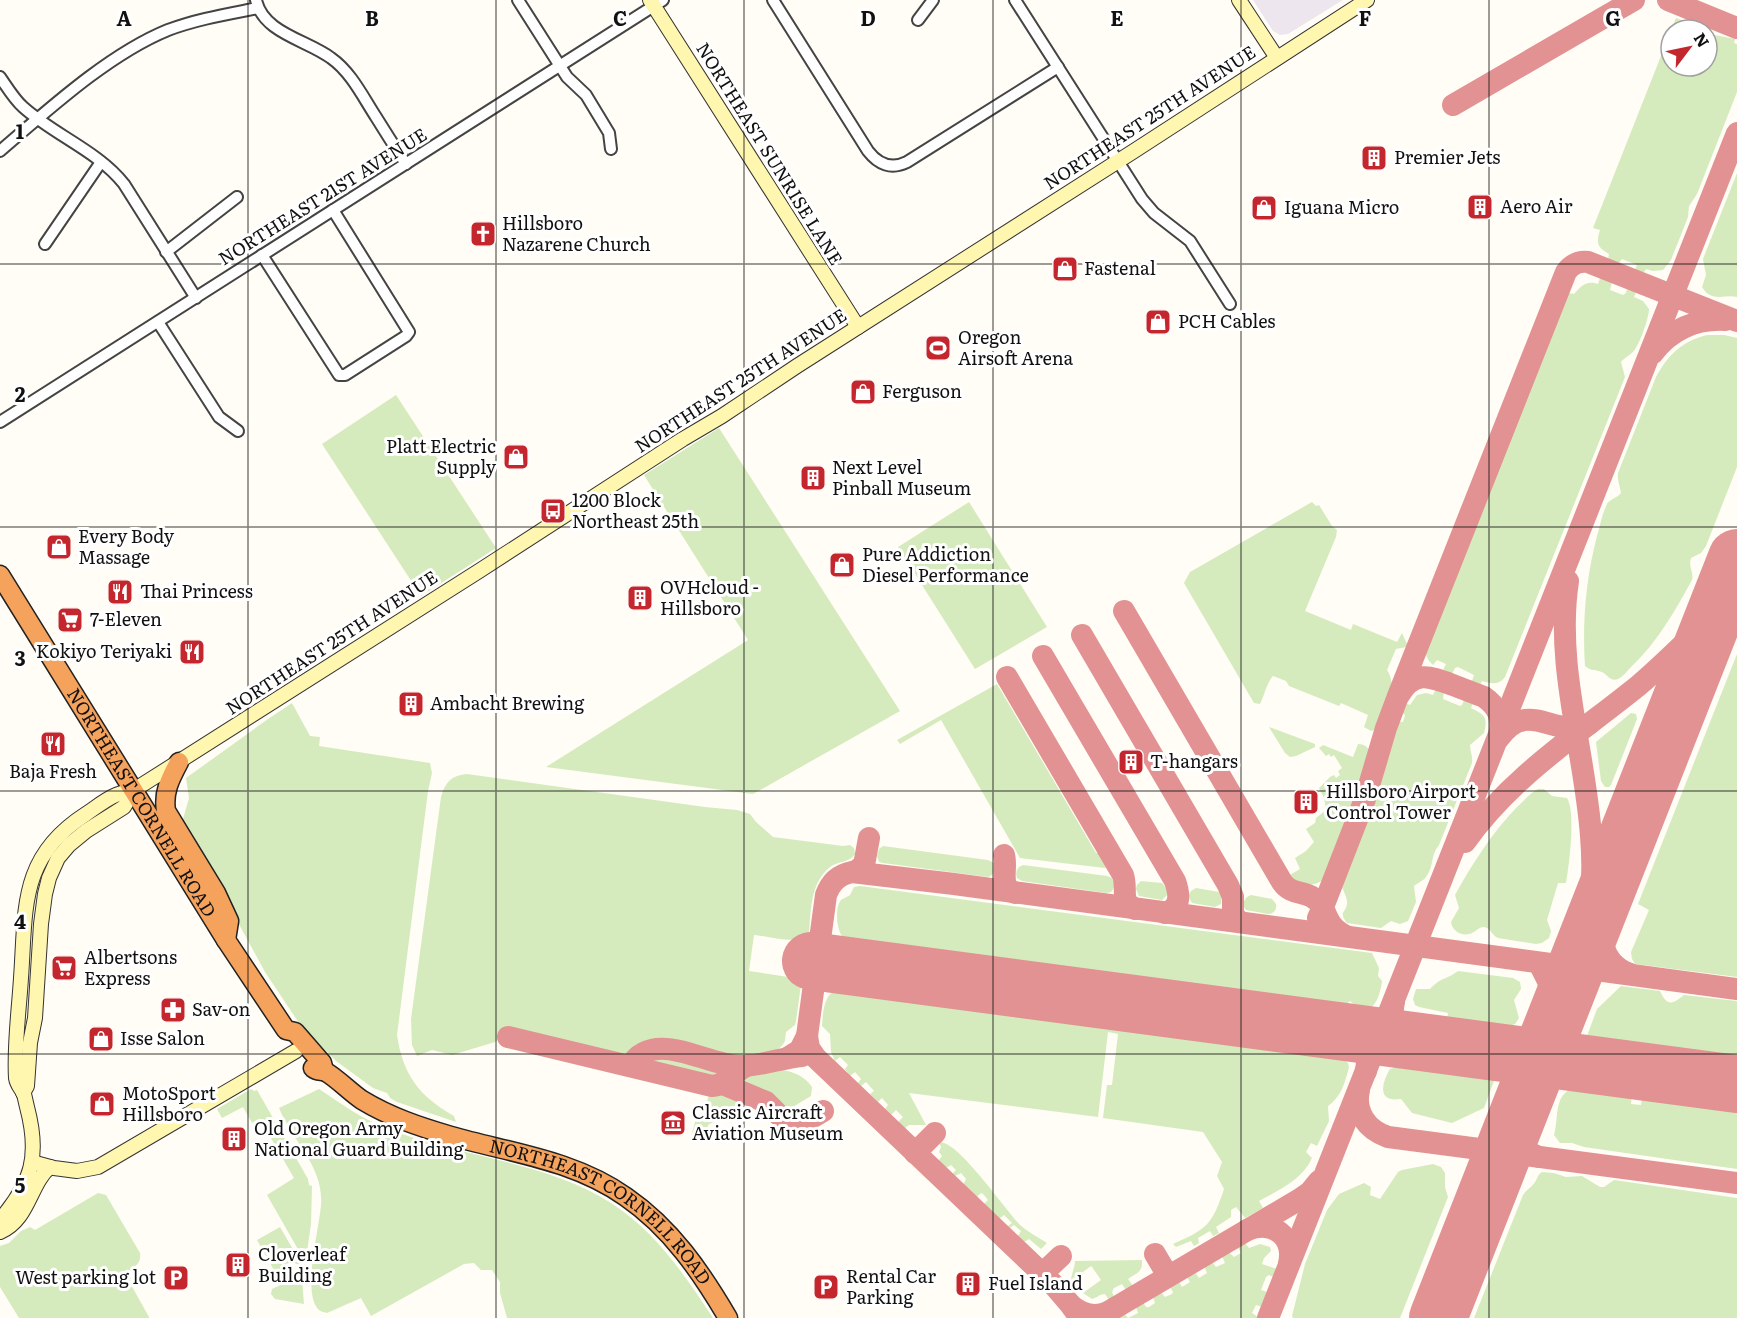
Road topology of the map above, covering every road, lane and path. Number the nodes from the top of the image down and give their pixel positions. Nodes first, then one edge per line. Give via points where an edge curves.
1 (518, 0) edge
2 (773, 0) edge
3 (933, 0) edge
4 (1015, 0) edge
5 (1239, 0) edge
6 (1367, 0) edge
7 (656, 2) edge
8 (257, 4) edge
9 (918, 20) dead end
10 (1277, 58) junction
11 (559, 65) junction
12 (1058, 67) junction
13 (0, 77) edge
14 (38, 119) junction
15 (610, 149) dead end
16 (0, 151) edge
17 (1118, 161) junction
18 (101, 162) junction
19 (406, 164) junction
20 (237, 197) dead end
21 (333, 210) junction
22 (45, 244) dead end
23 (166, 252) junction
24 (262, 255) junction
25 (196, 298) junction
26 (1230, 304) dead end
27 (158, 322) junction
28 (858, 327) junction
29 (0, 422) edge
30 (238, 431) dead end
31 (0, 574) edge
32 (179, 762) junction
33 (134, 790) junction
34 (226, 940) junction
35 (286, 1030) junction
36 (296, 1051) junction
37 (324, 1071) junction
38 (32, 1162) junction
39 (50, 1167) junction
40 (0, 1220) edge
41 (0, 1232) edge
42 (728, 1318) edge

1 - 11 street
2 - 12 street via 868,151 887,166 907,162
3 - 9 street
4 - 12 street
5 - 10 main road
6 - 10 main road, NORTHEAST 25TH AVENUE
7 - 11 street, NORTHEAST 21ST AVENUE
7 - 28 main road, NORTHEAST SUNRISE LANE
8 - 14 street via 151,38 81,83
8 - 19 street via 275,27 332,58 351,79
10 - 17 main road, NORTHEAST 25TH AVENUE
11 - 15 street via 586,95 609,133
11 - 19 street, NORTHEAST 21ST AVENUE
12 - 17 street
13 - 14 street via 21,106
14 - 16 street
14 - 18 street
17 - 26 street via 1154,213 1190,241
17 - 28 main road, NORTHEAST 25TH AVENUE
18 - 22 street
18 - 23 street via 124,184
19 - 21 street, NORTHEAST 21ST AVENUE
20 - 23 street
21 - 24 street, NORTHEAST 21ST AVENUE
21 - 24 street via 409,334 345,375 339,375
23 - 25 street
24 - 25 street, NORTHEAST 21ST AVENUE
25 - 27 street, NORTHEAST 21ST AVENUE
27 - 29 street, NORTHEAST 21ST AVENUE
27 - 30 street via 219,417
28 - 32 main road, NORTHEAST 25TH AVENUE
31 - 33 highway, NORTHEAST CORNELL ROAD
32 - 33 main road, NORTHEAST 25TH AVENUE
32 - 34 highway via 167,787 166,811 229,921
33 - 34 highway, NORTHEAST CORNELL ROAD
33 - 38 main road, NORTHEAST 25TH AVENUE via 116,795 67,827 51,843 33,874 27,896 15,1053 16,1082 23,1093 34,1137
34 - 35 highway, NORTHEAST CORNELL ROAD
35 - 36 highway, NORTHEAST CORNELL ROAD via 285,1040
35 - 37 highway, NORTHEAST CORNELL ROAD via 295,1032 322,1063
36 - 37 highway, NORTHEAST CORNELL ROAD via 316,1071
36 - 39 main road via 98,1167 77,1171
37 - 42 highway, NORTHEAST CORNELL ROAD via 362,1100 409,1123 541,1158 590,1176 627,1197 665,1229 701,1274
38 - 39 main road
38 - 40 main road, NORTHEAST 25TH AVENUE via 24,1187
39 - 41 main road via 42,1174 22,1212

